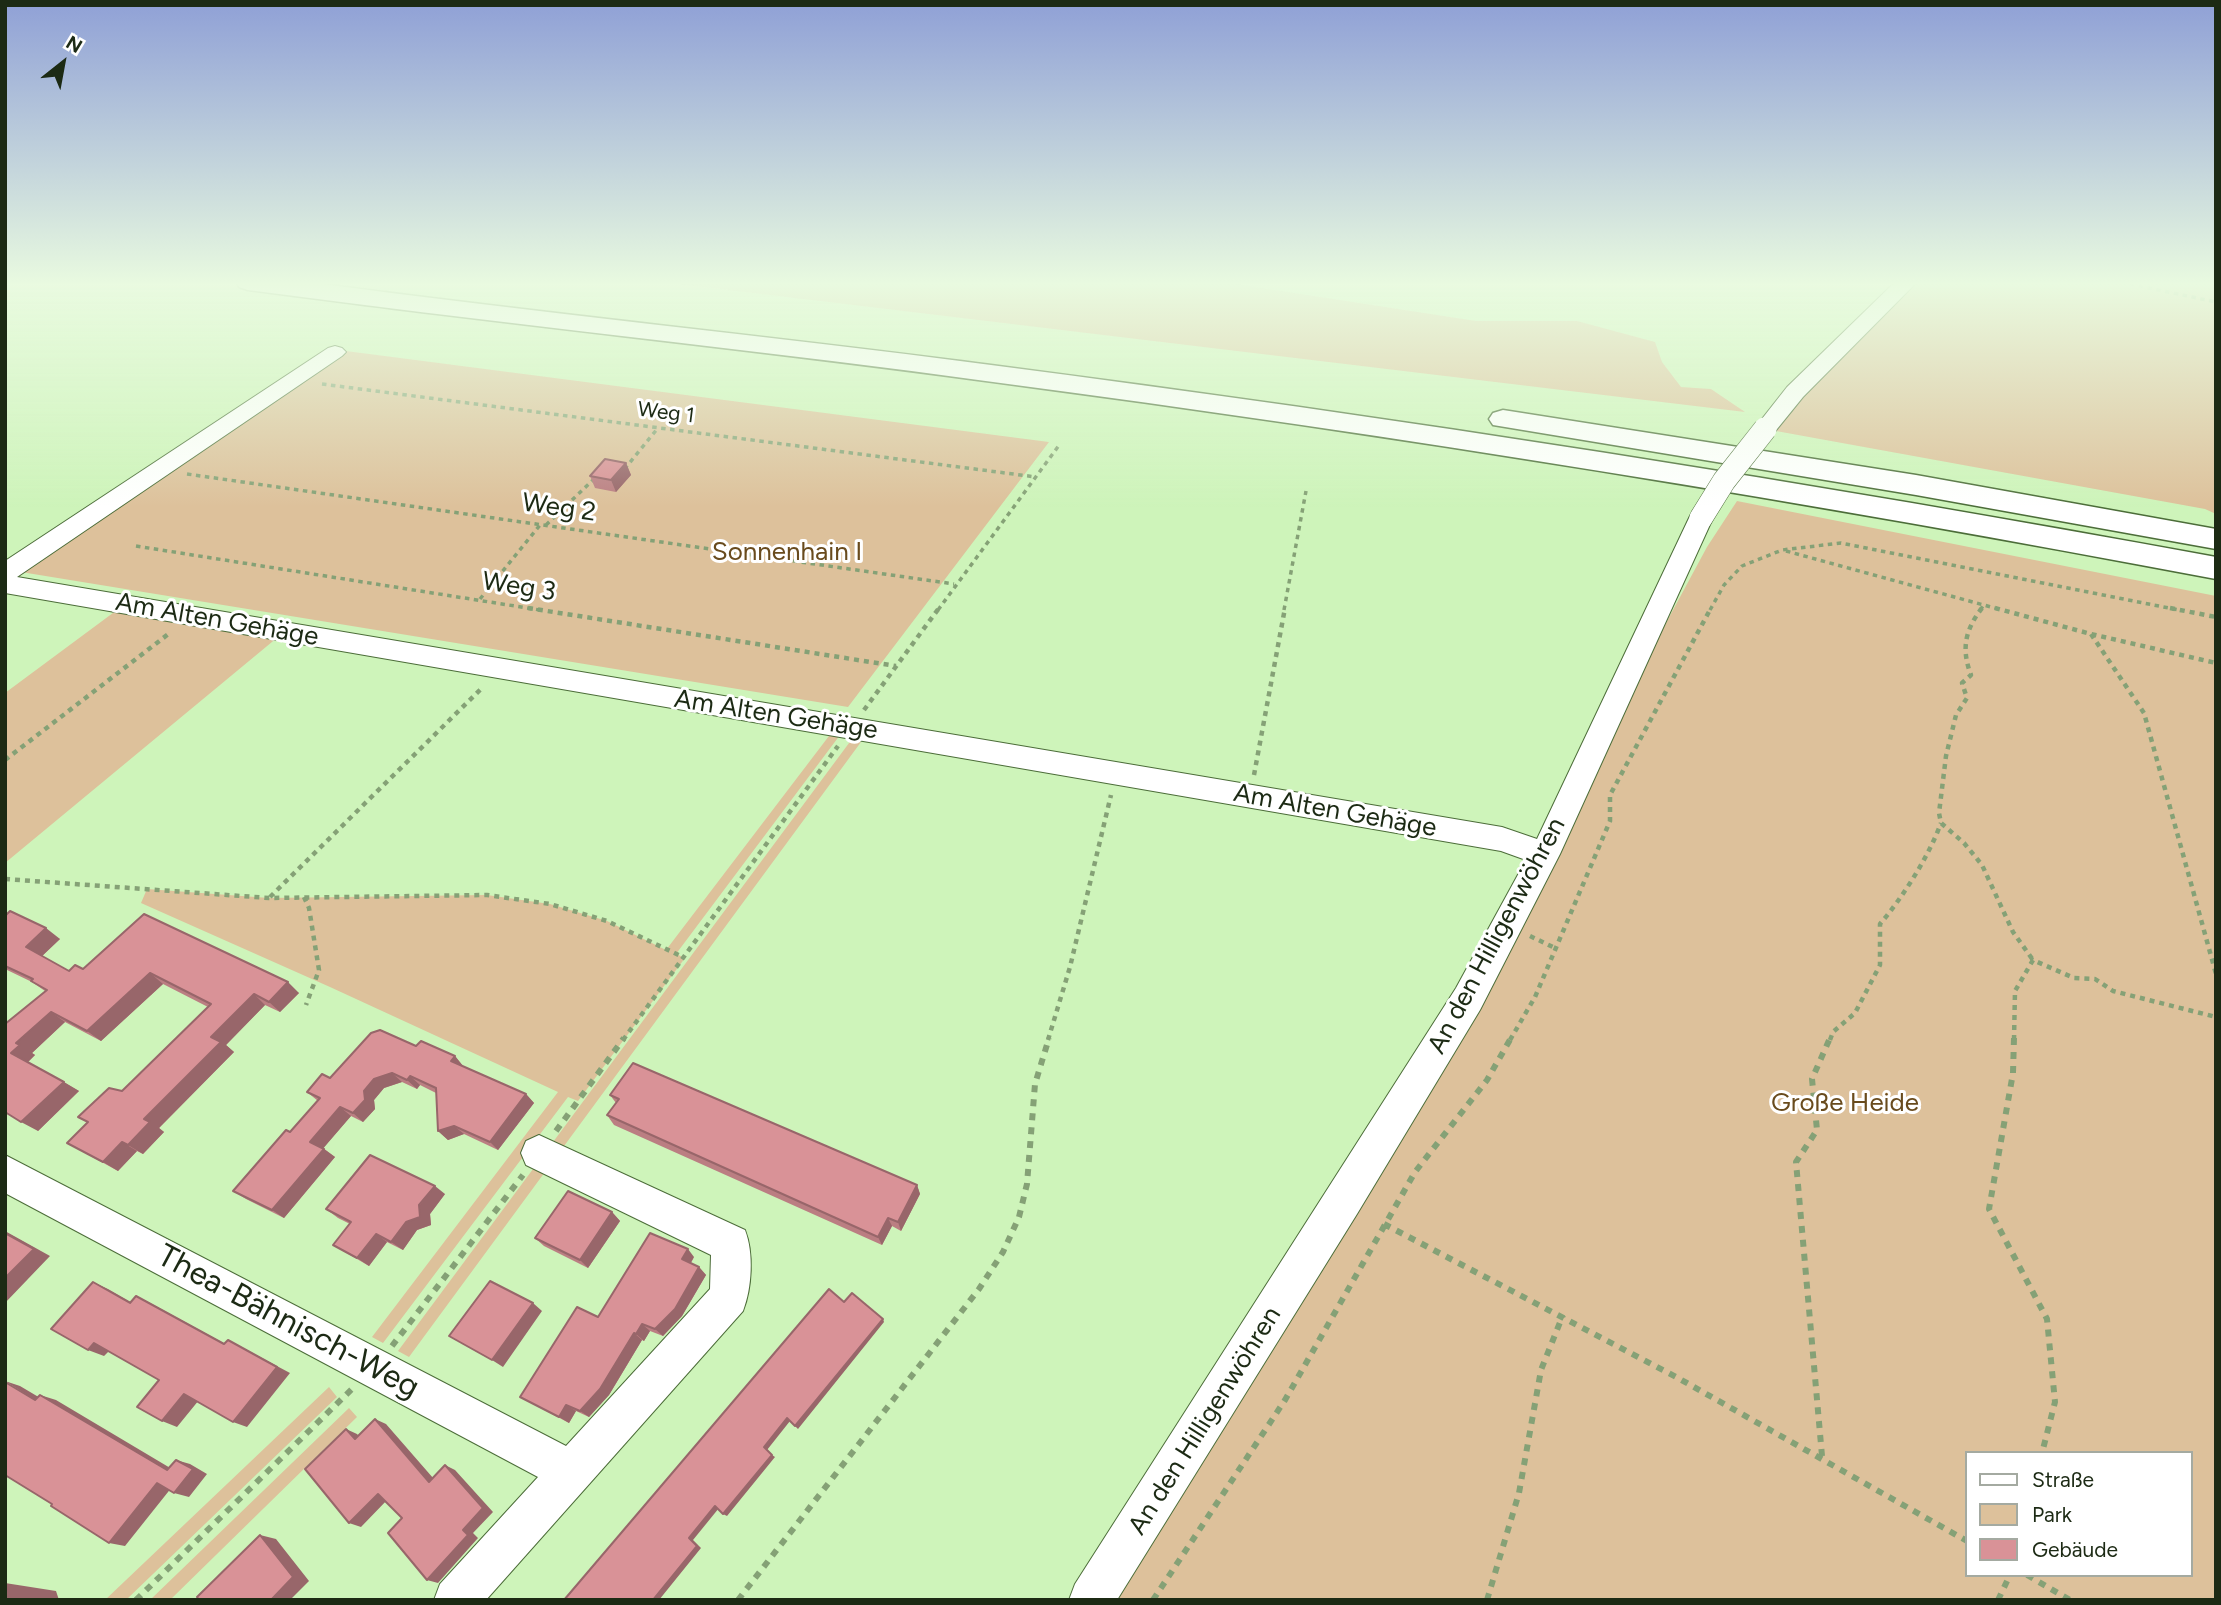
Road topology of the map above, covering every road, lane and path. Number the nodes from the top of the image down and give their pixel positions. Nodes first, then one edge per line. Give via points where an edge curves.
1 (327, 357) edge
2 (853, 357) edge
3 (1057, 357) edge
4 (1831, 357) edge
5 (293, 379) junction
6 (659, 428) junction
7 (1060, 444) dead end
8 (619, 466) edge
9 (159, 469) junction
10 (603, 471) edge
11 (1036, 477) junction
12 (1306, 491) dead end
13 (542, 525) junction
14 (2216, 540) edge
15 (136, 546) dead end
16 (1782, 550) junction
17 (2216, 568) edge
18 (5, 573) edge
19 (5, 584) edge
20 (954, 584) junction
21 (479, 600) junction
22 (1984, 605) junction
23 (192, 616) junction
24 (2216, 617) edge
25 (2091, 634) junction
26 (2216, 663) edge
27 (896, 666) junction
28 (501, 669) junction
29 (852, 727) junction
30 (5, 760) edge
31 (1116, 774) junction
32 (1250, 796) junction
33 (1941, 823) junction
34 (1545, 853) junction
35 (5, 879) edge
36 (304, 897) junction
37 (269, 898) junction
38 (685, 958) junction
39 (2032, 960) junction
40 (2216, 974) edge
41 (306, 1005) dead end
42 (2216, 1017) edge
43 (539, 1153) junction
44 (5, 1173) edge
45 (1384, 1224) junction
46 (1563, 1315) junction
47 (373, 1367) junction
48 (2043, 1451) edge
49 (1822, 1456) junction
50 (571, 1471) junction
51 (1966, 1540) edge
52 (2009, 1577) edge
53 (2030, 1577) edge
54 (135, 1600) edge
55 (456, 1600) edge
56 (738, 1600) edge
57 (1091, 1600) edge
58 (1153, 1600) edge
59 (1487, 1600) edge
60 (1998, 1600) edge
61 (2070, 1600) edge

1 - 5 street
2 - 17 highway via 1483,443
3 - 14 highway via 1514,421
4 - 34 street, An den Hilligenwöhren, bridge via 1765,429 1701,519
5 - 6 path, Weg 1
5 - 9 street
6 - 8 path via 627,466
6 - 11 path, Weg 1
7 - 11 path
9 - 13 path, Weg 2
9 - 18 street via 77,530
10 - 13 path
11 - 20 path
12 - 32 path
13 - 20 path, Weg 2
13 - 21 path
15 - 21 path, Weg 3
16 - 22 path
16 - 24 path via 1841,543
16 - 45 path via 1742,566 1724,585 1610,796 1610,821 1535,997 1487,1080 1415,1172
19 - 23 street, Am Alten Gehäge
20 - 27 path
21 - 27 path, Weg 3
22 - 25 path
22 - 33 path via 1968,625 1963,656 1971,675 1962,683 1967,698 1956,715 1946,756 1938,808
23 - 28 street, Am Alten Gehäge
23 - 30 path
25 - 26 path
25 - 40 path via 2144,713
27 - 29 path
28 - 29 street, Am Alten Gehäge
28 - 37 path
29 - 31 street, Am Alten Gehäge
29 - 38 path
31 - 32 street, Am Alten Gehäge
31 - 56 path via 1070,967 1035,1084 1027,1184 1003,1252
32 - 34 street, Am Alten Gehäge via 1502,839
33 - 39 path via 1982,865 2013,932
33 - 49 path via 1902,898 1880,924 1880,965 1855,1013 1833,1032 1812,1079 1817,1130 1796,1162
34 - 57 street, An den Hilligenwöhren via 1468,999
35 - 37 path
36 - 37 path
36 - 38 path via 487,895 550,904 607,921
36 - 41 path via 319,970
38 - 43 path
39 - 42 path via 2074,978 2095,979 2113,991
39 - 48 path via 2015,991 2013,1073 1989,1209 2047,1319 2055,1402
43 - 47 path
43 - 50 street via 731,1244 729,1297
44 - 47 street, Thea-Bähnisch-Weg
45 - 46 path
45 - 58 path via 1285,1400
46 - 49 path
46 - 59 path via 1541,1370 1519,1493
47 - 50 street, Thea-Bähnisch-Weg
47 - 54 path
49 - 51 path
50 - 55 street
52 - 60 path
53 - 61 path

